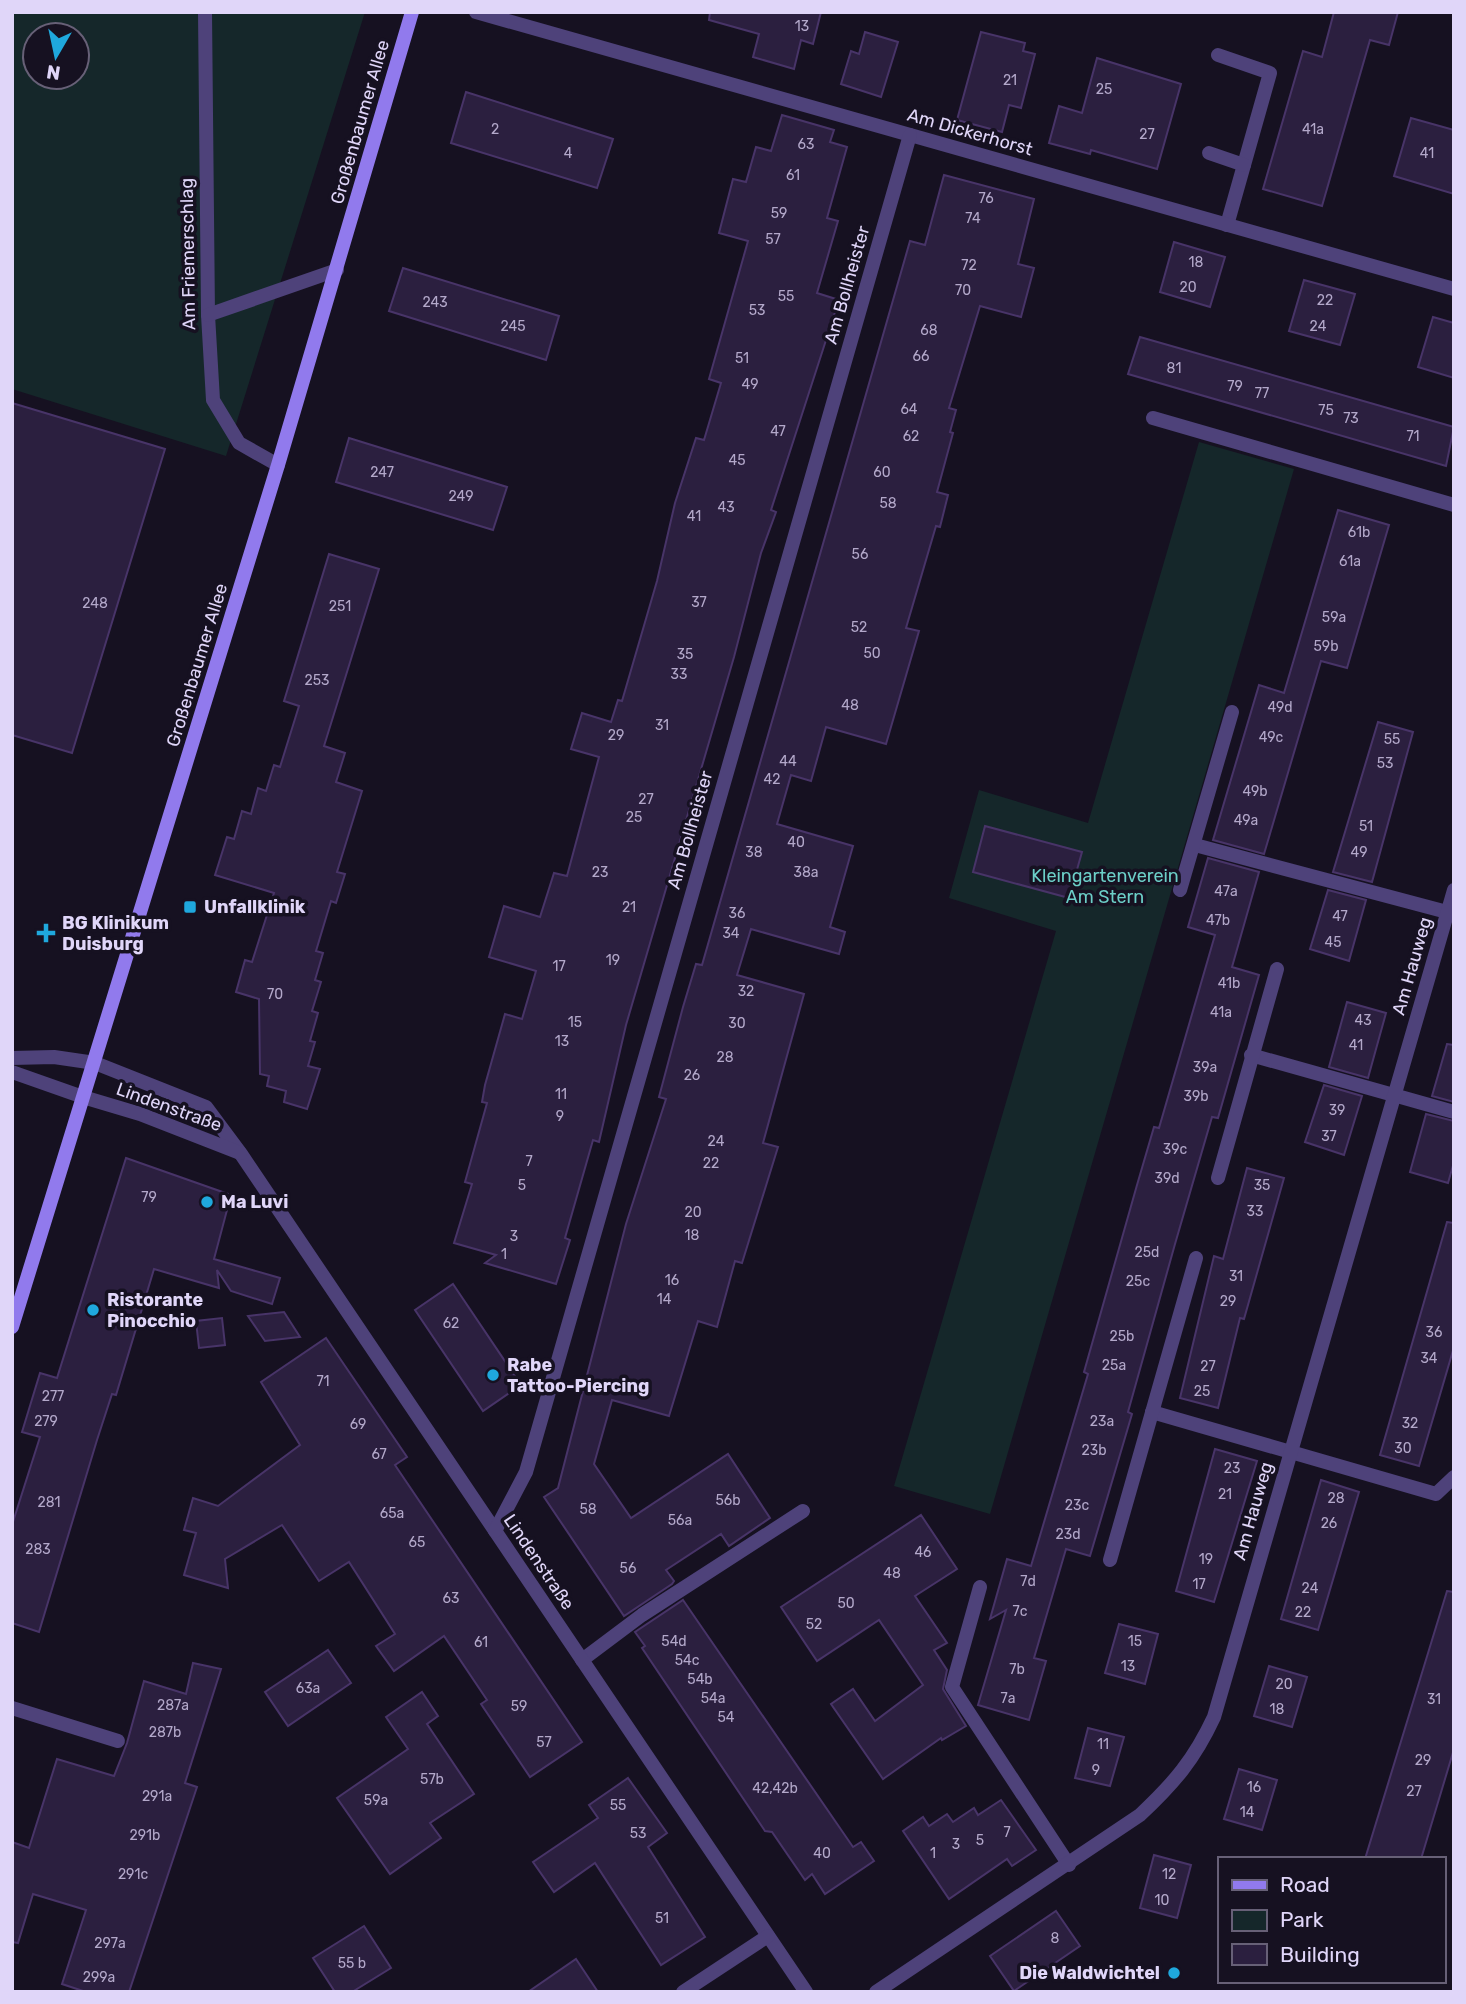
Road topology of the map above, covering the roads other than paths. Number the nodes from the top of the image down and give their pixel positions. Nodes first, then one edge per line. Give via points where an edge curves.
1 (205, 12) edge
2 (412, 12) edge
3 (476, 12) edge
4 (1218, 55) dead end
5 (910, 135) junction
6 (1209, 153) dead end
7 (1244, 165) junction
8 (1227, 225) junction
9 (337, 270) junction
10 (1454, 289) edge
11 (208, 315) junction
12 (1153, 418) dead end
13 (278, 465) junction
14 (1454, 505) edge
15 (1232, 712) dead end
16 (1195, 845) junction
17 (1180, 890) dead end
18 (1454, 890) edge
19 (1447, 912) junction
20 (1277, 969) dead end
21 (1251, 1055) junction
22 (12, 1058) edge
23 (95, 1063) junction
24 (12, 1072) edge
25 (1395, 1095) junction
26 (83, 1097) junction
27 (1454, 1112) edge
28 (241, 1154) junction
29 (1218, 1178) dead end
30 (1196, 1258) dead end
31 (12, 1327) edge
32 (1152, 1412) junction
33 (1290, 1452) junction
34 (1454, 1477) edge
35 (803, 1511) dead end
36 (495, 1531) junction
37 (1110, 1560) dead end
38 (980, 1587) dead end
39 (582, 1660) junction
40 (12, 1708) edge
41 (118, 1741) dead end
42 (1069, 1865) junction
43 (768, 1936) junction
44 (683, 1992) edge
45 (806, 1992) edge
46 (876, 1992) edge

1 - 11 street, Am Friemerschlag
2 - 9 main road, Großenbaumer Allee
3 - 5 street, Am Dickerhorst
4 - 7 street via 1270,73
5 - 8 street, Am Dickerhorst
5 - 36 street, Am Bollheister via 526,1472
6 - 7 street
7 - 8 street
8 - 10 street, Am Dickerhorst
9 - 11 street
9 - 13 main road, Großenbaumer Allee
11 - 13 street, Am Friemerschlag via 213,400 239,443
12 - 14 street
13 - 23 main road, Großenbaumer Allee
15 - 16 street
16 - 17 street
16 - 19 street
18 - 19 street, Am Hauweg
19 - 25 street, Am Hauweg
20 - 21 street
21 - 25 street
21 - 29 street
22 - 23 street, Lindenstraße via 54,1057
23 - 26 main road, Großenbaumer Allee
23 - 28 street, Lindenstraße via 206,1107
24 - 26 street, Lindenstraße
25 - 27 street
25 - 33 street, Am Hauweg
26 - 28 street, Lindenstraße
26 - 31 main road, Großenbaumer Allee
28 - 36 street, Lindenstraße
30 - 32 street
32 - 33 street
32 - 37 street
33 - 34 street via 1436,1494
33 - 42 street, Am Hauweg via 1214,1717 1199,1749 1177,1780 1140,1815
35 - 39 street via 642,1615
36 - 39 street, Lindenstraße
38 - 42 street via 951,1687
39 - 43 street, Lindenstraße
40 - 41 street
42 - 46 street, Am Hauweg
43 - 44 street
43 - 45 street, Lindenstraße

